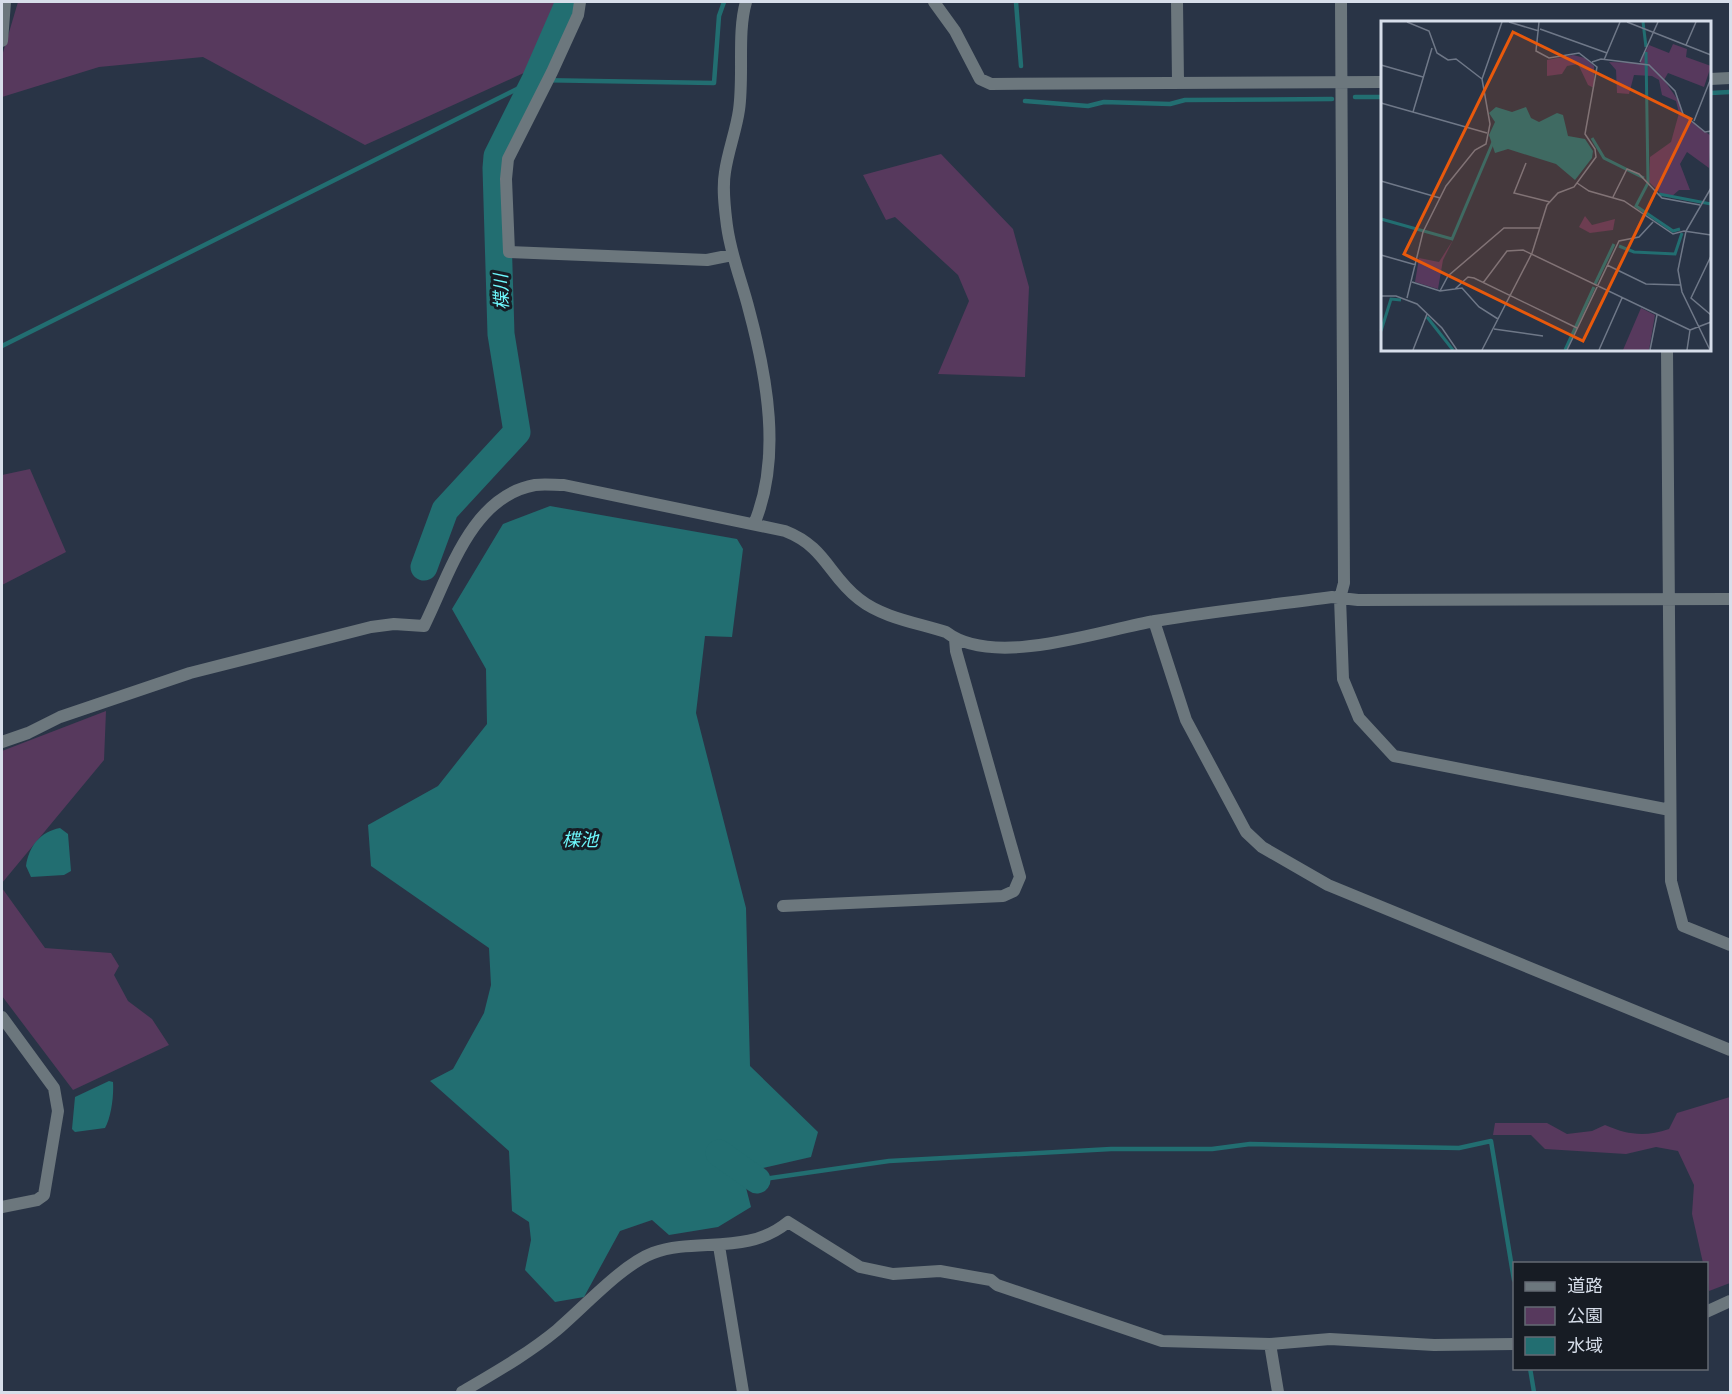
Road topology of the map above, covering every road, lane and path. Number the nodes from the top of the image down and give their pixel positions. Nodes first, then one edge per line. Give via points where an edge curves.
1 (5, 2) edge
2 (580, 2) edge
3 (746, 2) edge
4 (934, 2) edge
5 (1177, 2) edge
6 (1341, 2) edge
7 (2, 41) edge
8 (1731, 78) edge
9 (1711, 79) edge
10 (1178, 82) junction
11 (1342, 82) junction
12 (1381, 82) edge
13 (732, 255) junction
14 (1667, 351) edge
15 (754, 524) junction
16 (1340, 598) junction
17 (1668, 599) junction
18 (1731, 599) edge
19 (1154, 621) junction
20 (955, 639) junction
21 (2, 741) edge
22 (1670, 810) junction
23 (783, 906) dead end
24 (1731, 945) edge
25 (2, 1017) edge
26 (1731, 1050) edge
27 (2, 1207) edge
28 (719, 1246) junction
29 (1731, 1301) edge
30 (1708, 1312) edge
31 (1270, 1344) junction
32 (1513, 1344) edge
33 (462, 1392) edge
34 (743, 1392) edge
35 (1278, 1392) edge

1 - 7 street
2 - 13 street via 552,72 508,159 510,252 707,260
3 - 13 street via 741,30 739,111 724,174
4 - 10 street via 956,31 980,79 991,84
5 - 10 street
6 - 11 street
8 - 9 street
10 - 11 street
11 - 12 street
11 - 16 street via 1344,583
13 - 15 street via 762,366 769,423 765,500
14 - 17 street
15 - 20 street via 804,538 819,550 839,580 877,611 946,632
15 - 21 street via 564,485 536,485 484,512 424,626 371,627 190,673
16 - 17 street
16 - 19 street
16 - 22 street via 1341,663 1349,699 1359,718 1394,756
17 - 18 street
17 - 22 street
19 - 20 street via 1023,647 986,646
19 - 26 street via 1186,720 1246,832 1262,847 1328,885
20 - 23 street via 1020,877 1014,891 1004,896
22 - 24 street via 1671,881 1683,926
25 - 27 street via 47,1075 58,1111 44,1195
28 - 31 street via 757,1239 788,1222 842,1257 878,1272 940,1271 991,1280 997,1286 1162,1341
28 - 33 street via 668,1248 650,1254 630,1266 554,1332
28 - 34 street
29 - 30 street
31 - 32 street via 1330,1339 1434,1345
31 - 35 street

